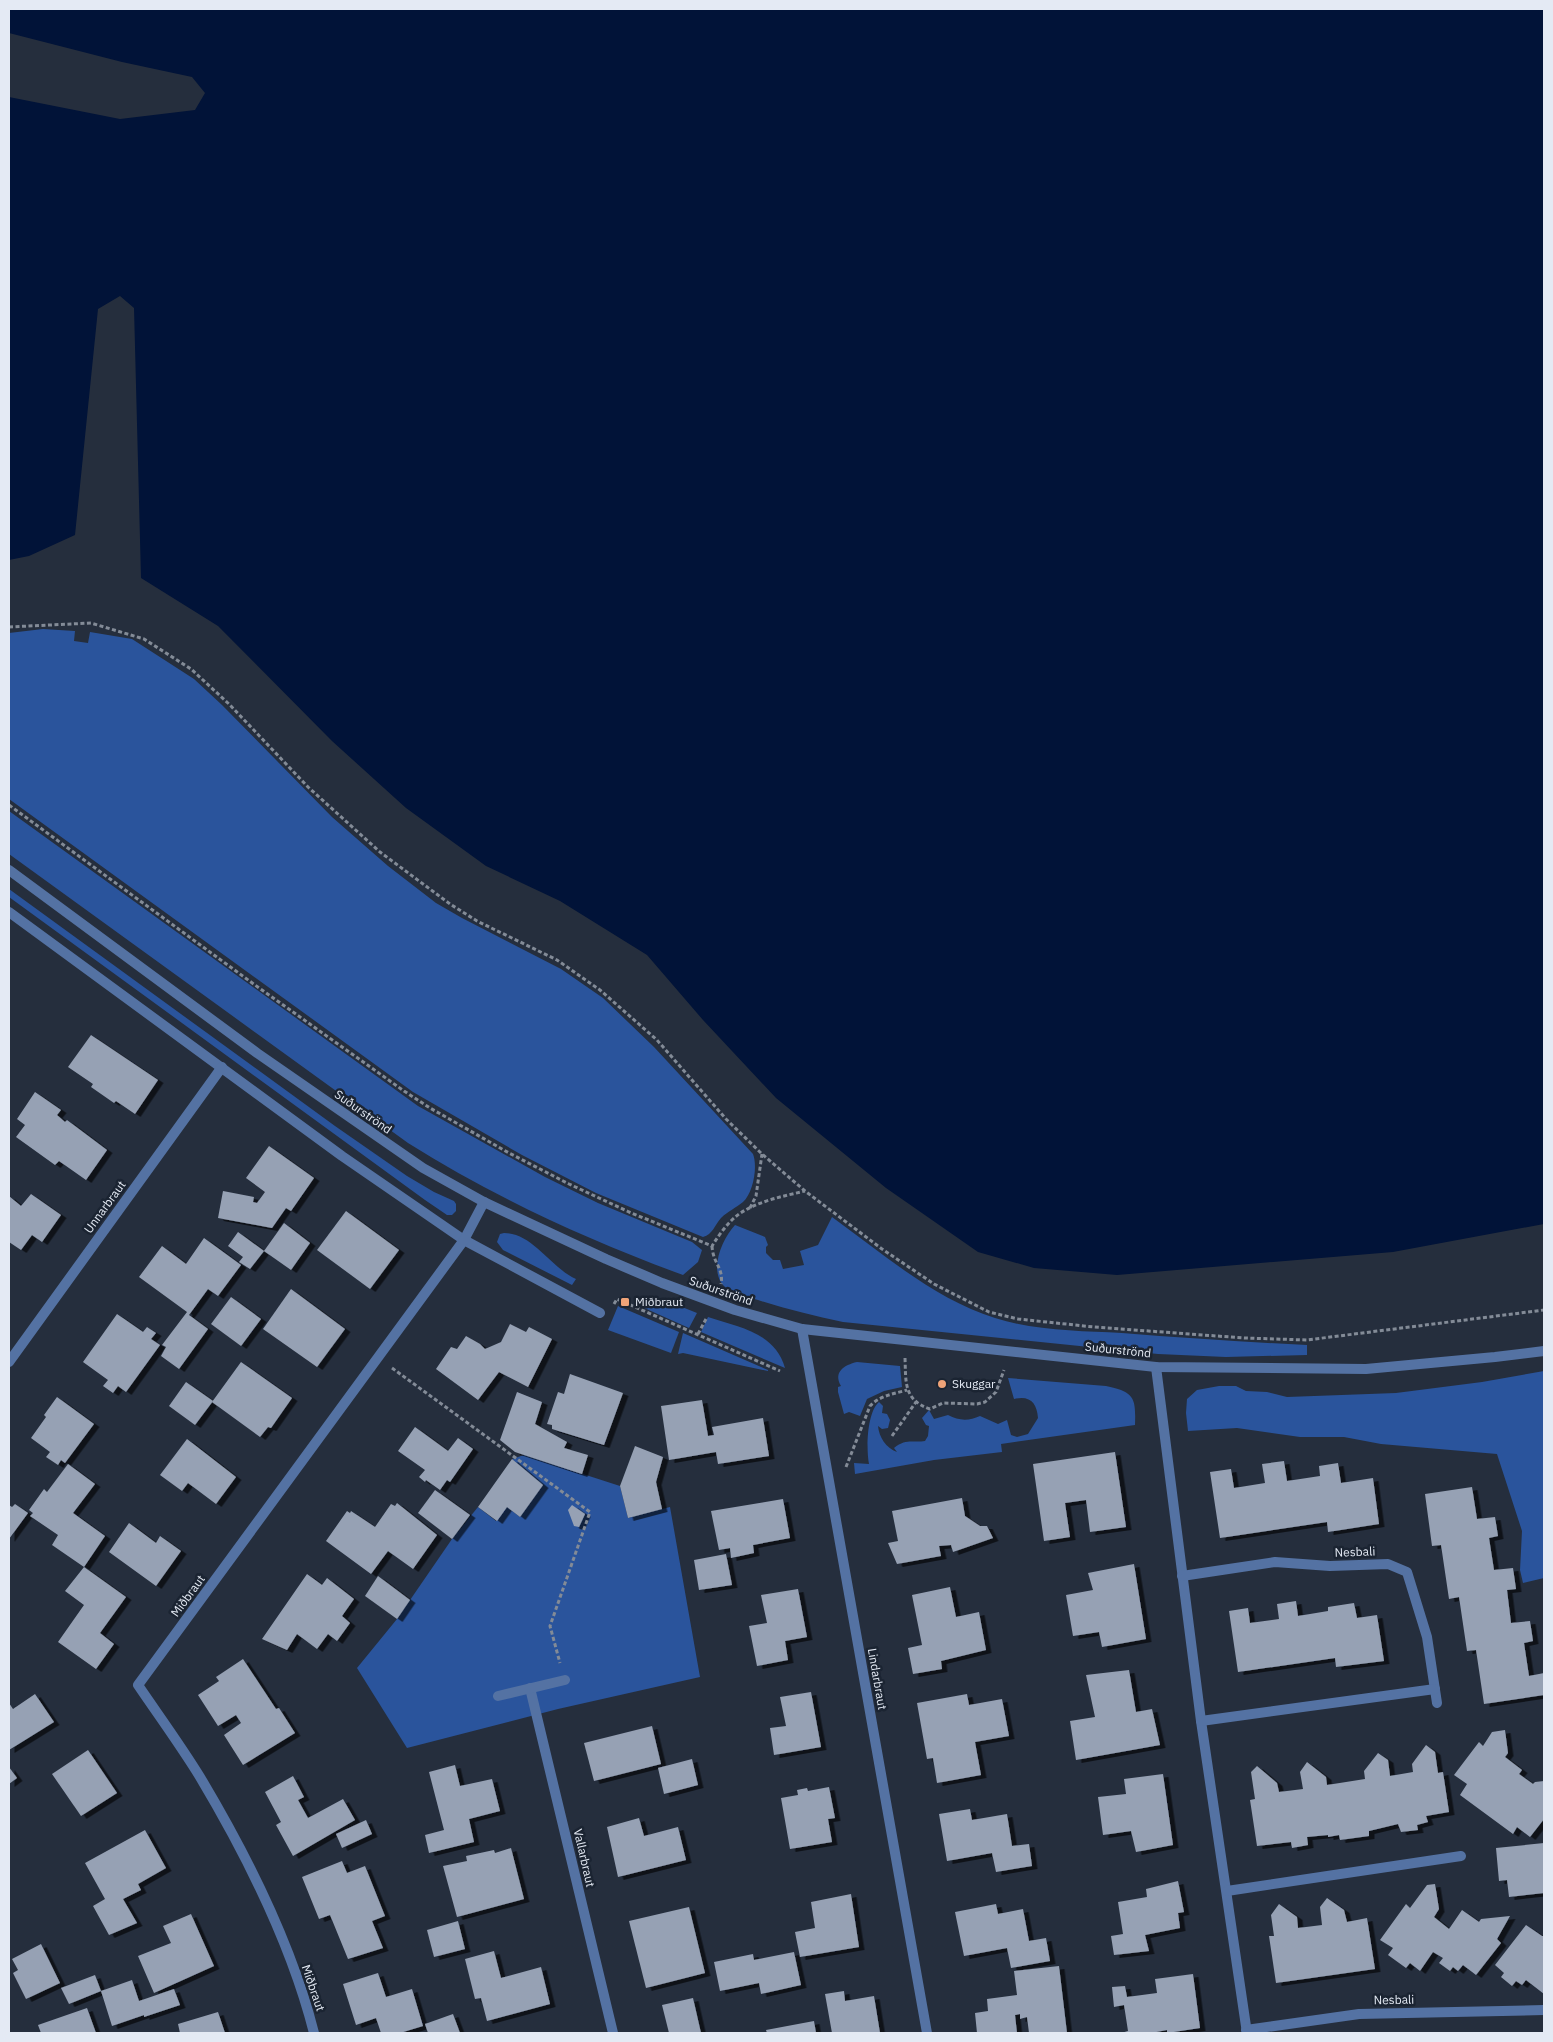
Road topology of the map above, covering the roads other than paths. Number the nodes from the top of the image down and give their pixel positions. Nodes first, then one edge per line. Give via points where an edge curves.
1 (9, 870) edge
2 (9, 912) edge
3 (222, 1067) junction
4 (484, 1202) junction
5 (464, 1240) junction
6 (600, 1313) road end
7 (802, 1329) junction
8 (1544, 1350) edge
9 (9, 1362) edge
10 (1156, 1367) junction
11 (1182, 1576) junction
12 (565, 1680) road end
13 (530, 1688) junction
14 (1435, 1689) junction
15 (498, 1696) dead end
16 (1437, 1703) dead end
17 (1201, 1721) junction
18 (1461, 1856) dead end
19 (1227, 1891) junction
20 (1544, 2010) edge
21 (1247, 2032) edge
22 (314, 2033) edge
23 (613, 2033) edge
24 (927, 2033) edge

1 - 4 street, Suðurströnd via 257,1053 423,1168
2 - 3 street
3 - 5 street via 342,1156
3 - 9 street, Unnarbraut
4 - 5 street, Miðbraut
4 - 7 street, Suðurströnd via 662,1283 735,1310
5 - 6 street
5 - 22 street, Miðbraut via 138,1685 199,1776 248,1865 280,1931
7 - 10 street, Suðurströnd
7 - 24 street, Lindarbraut
8 - 10 street, Suðurströnd via 1366,1369
10 - 11 street, Nesbali
11 - 14 street, Nesbali via 1275,1562 1330,1566 1388,1564 1407,1572 1427,1637
11 - 17 street, Nesbali
12 - 13 street
13 - 15 street
13 - 23 street, Vallarbraut
14 - 16 street, Nesbali
14 - 17 street
17 - 19 street, Nesbali
18 - 19 street
19 - 21 street, Nesbali
20 - 21 street, Nesbali via 1360,2014

